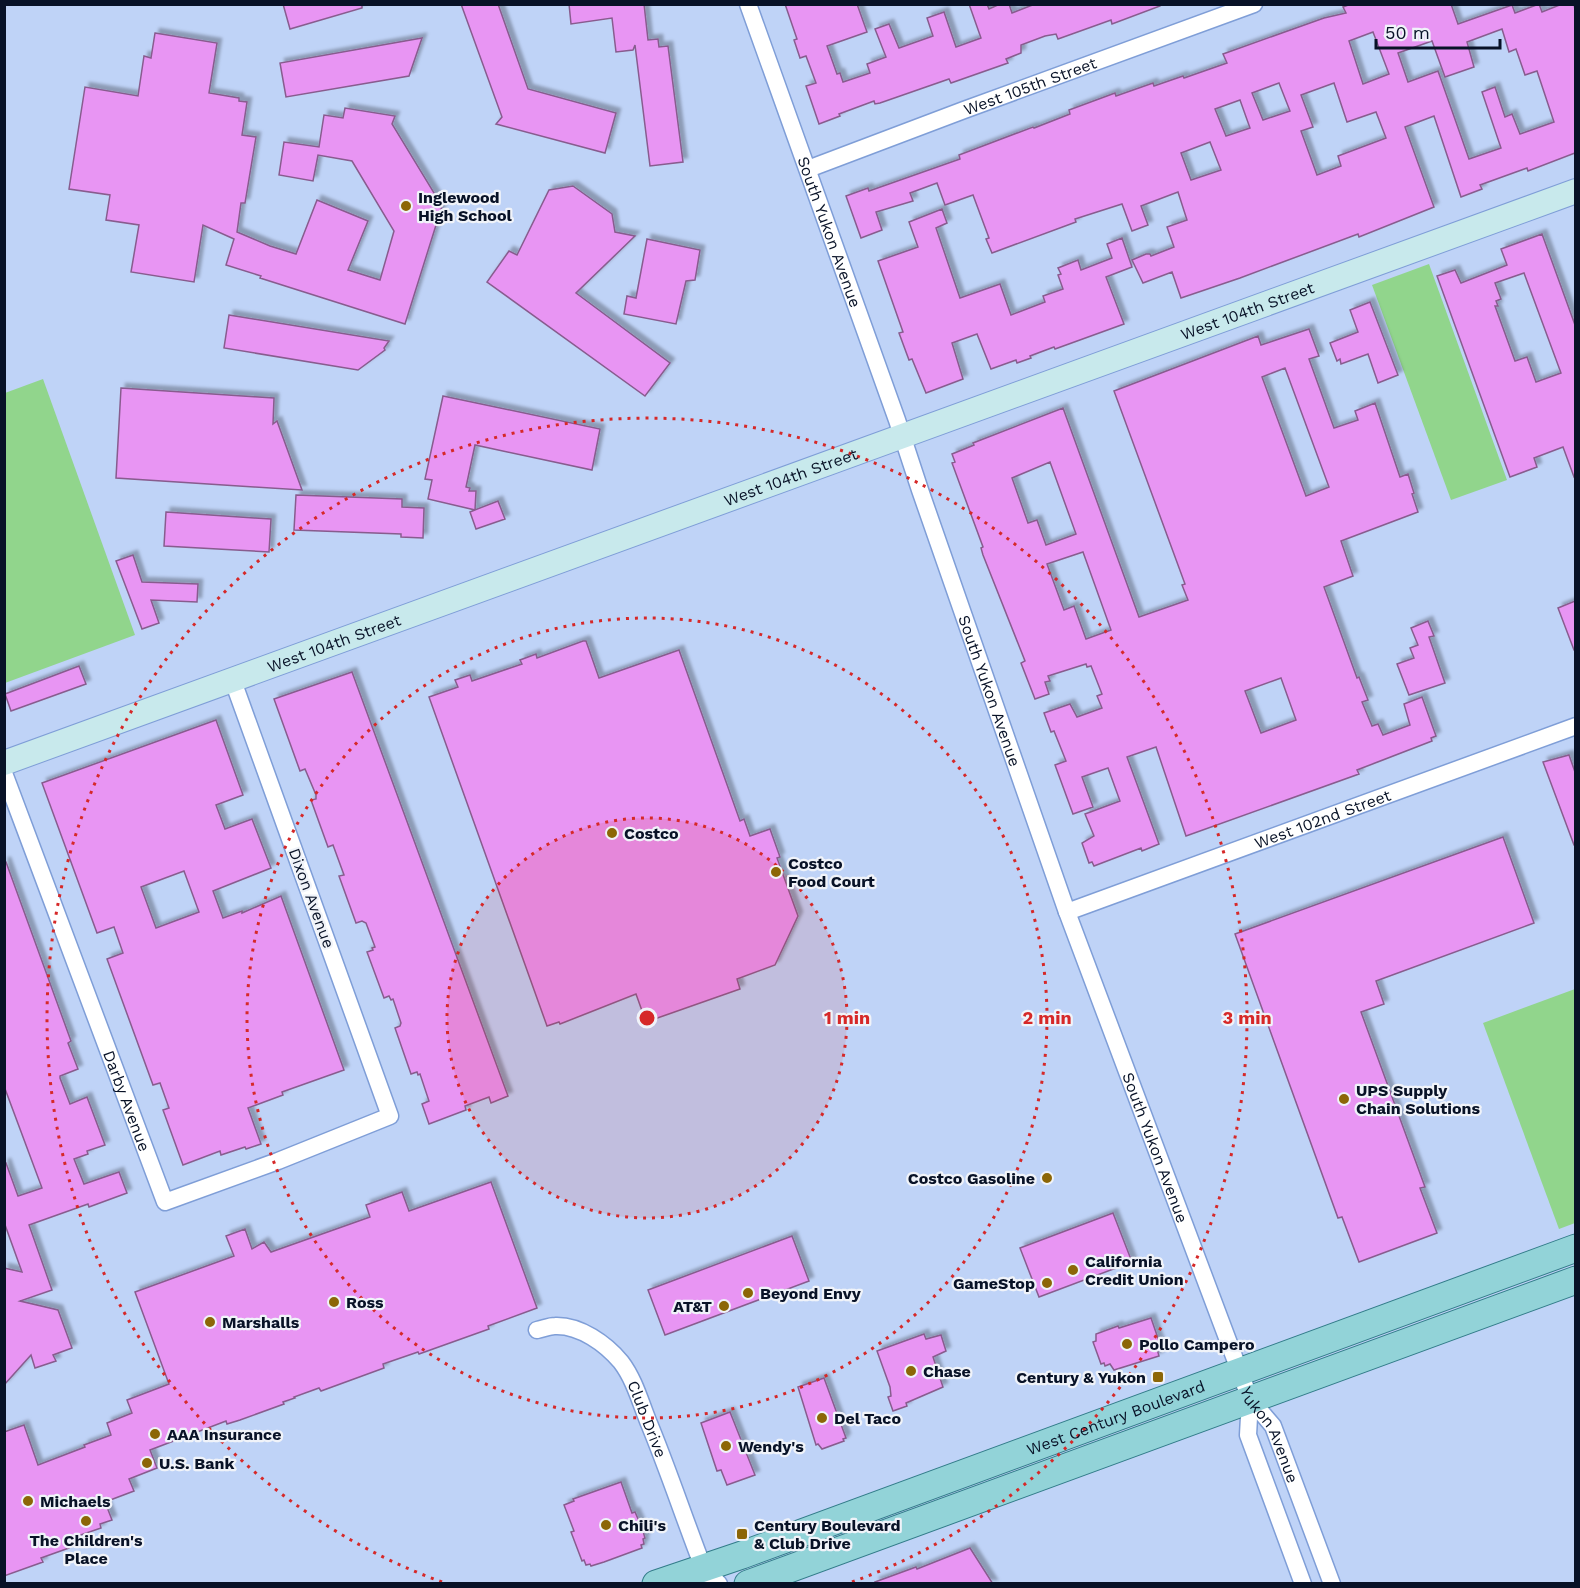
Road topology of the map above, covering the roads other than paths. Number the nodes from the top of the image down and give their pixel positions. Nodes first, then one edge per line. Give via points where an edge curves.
1 (748, 4) edge
2 (1254, 4) edge
3 (808, 169) junction
4 (1575, 191) edge
5 (903, 436) junction
6 (233, 681) junction
7 (1575, 726) edge
8 (4, 763) edge
9 (4, 773) edge
10 (1067, 912) junction
11 (390, 1116) joint
12 (1575, 1248) edge
13 (1575, 1280) edge
14 (537, 1330) dead end
15 (1240, 1372) junction
16 (1250, 1399) junction
17 (708, 1578) edge
18 (656, 1584) edge
19 (748, 1584) edge
20 (1302, 1584) edge
21 (1332, 1584) edge

1 - 3 street, South Yukon Avenue
2 - 3 street, West 105th Street
3 - 5 street, South Yukon Avenue
4 - 5 street, West 104th Street
5 - 6 street, West 104th Street
5 - 10 street, South Yukon Avenue
6 - 8 street, West 104th Street
6 - 11 street, Dixon Avenue
7 - 10 street, West 102nd Street
9 - 11 street, Darby Avenue via 165,1202
10 - 15 street, South Yukon Avenue
12 - 15 main road, West Century Boulevard
13 - 16 main road, West Century Boulevard
14 - 17 street, Club Drive via 555,1326 573,1329 594,1338 623,1364 668,1469
15 - 16 street, South Yukon Avenue
15 - 17 main road, West Century Boulevard via 753,1551
16 - 19 main road, West Century Boulevard
16 - 20 street, Yukon Avenue via 1248,1435
16 - 21 street, Yukon Avenue via 1273,1426
17 - 18 main road, West Century Boulevard

